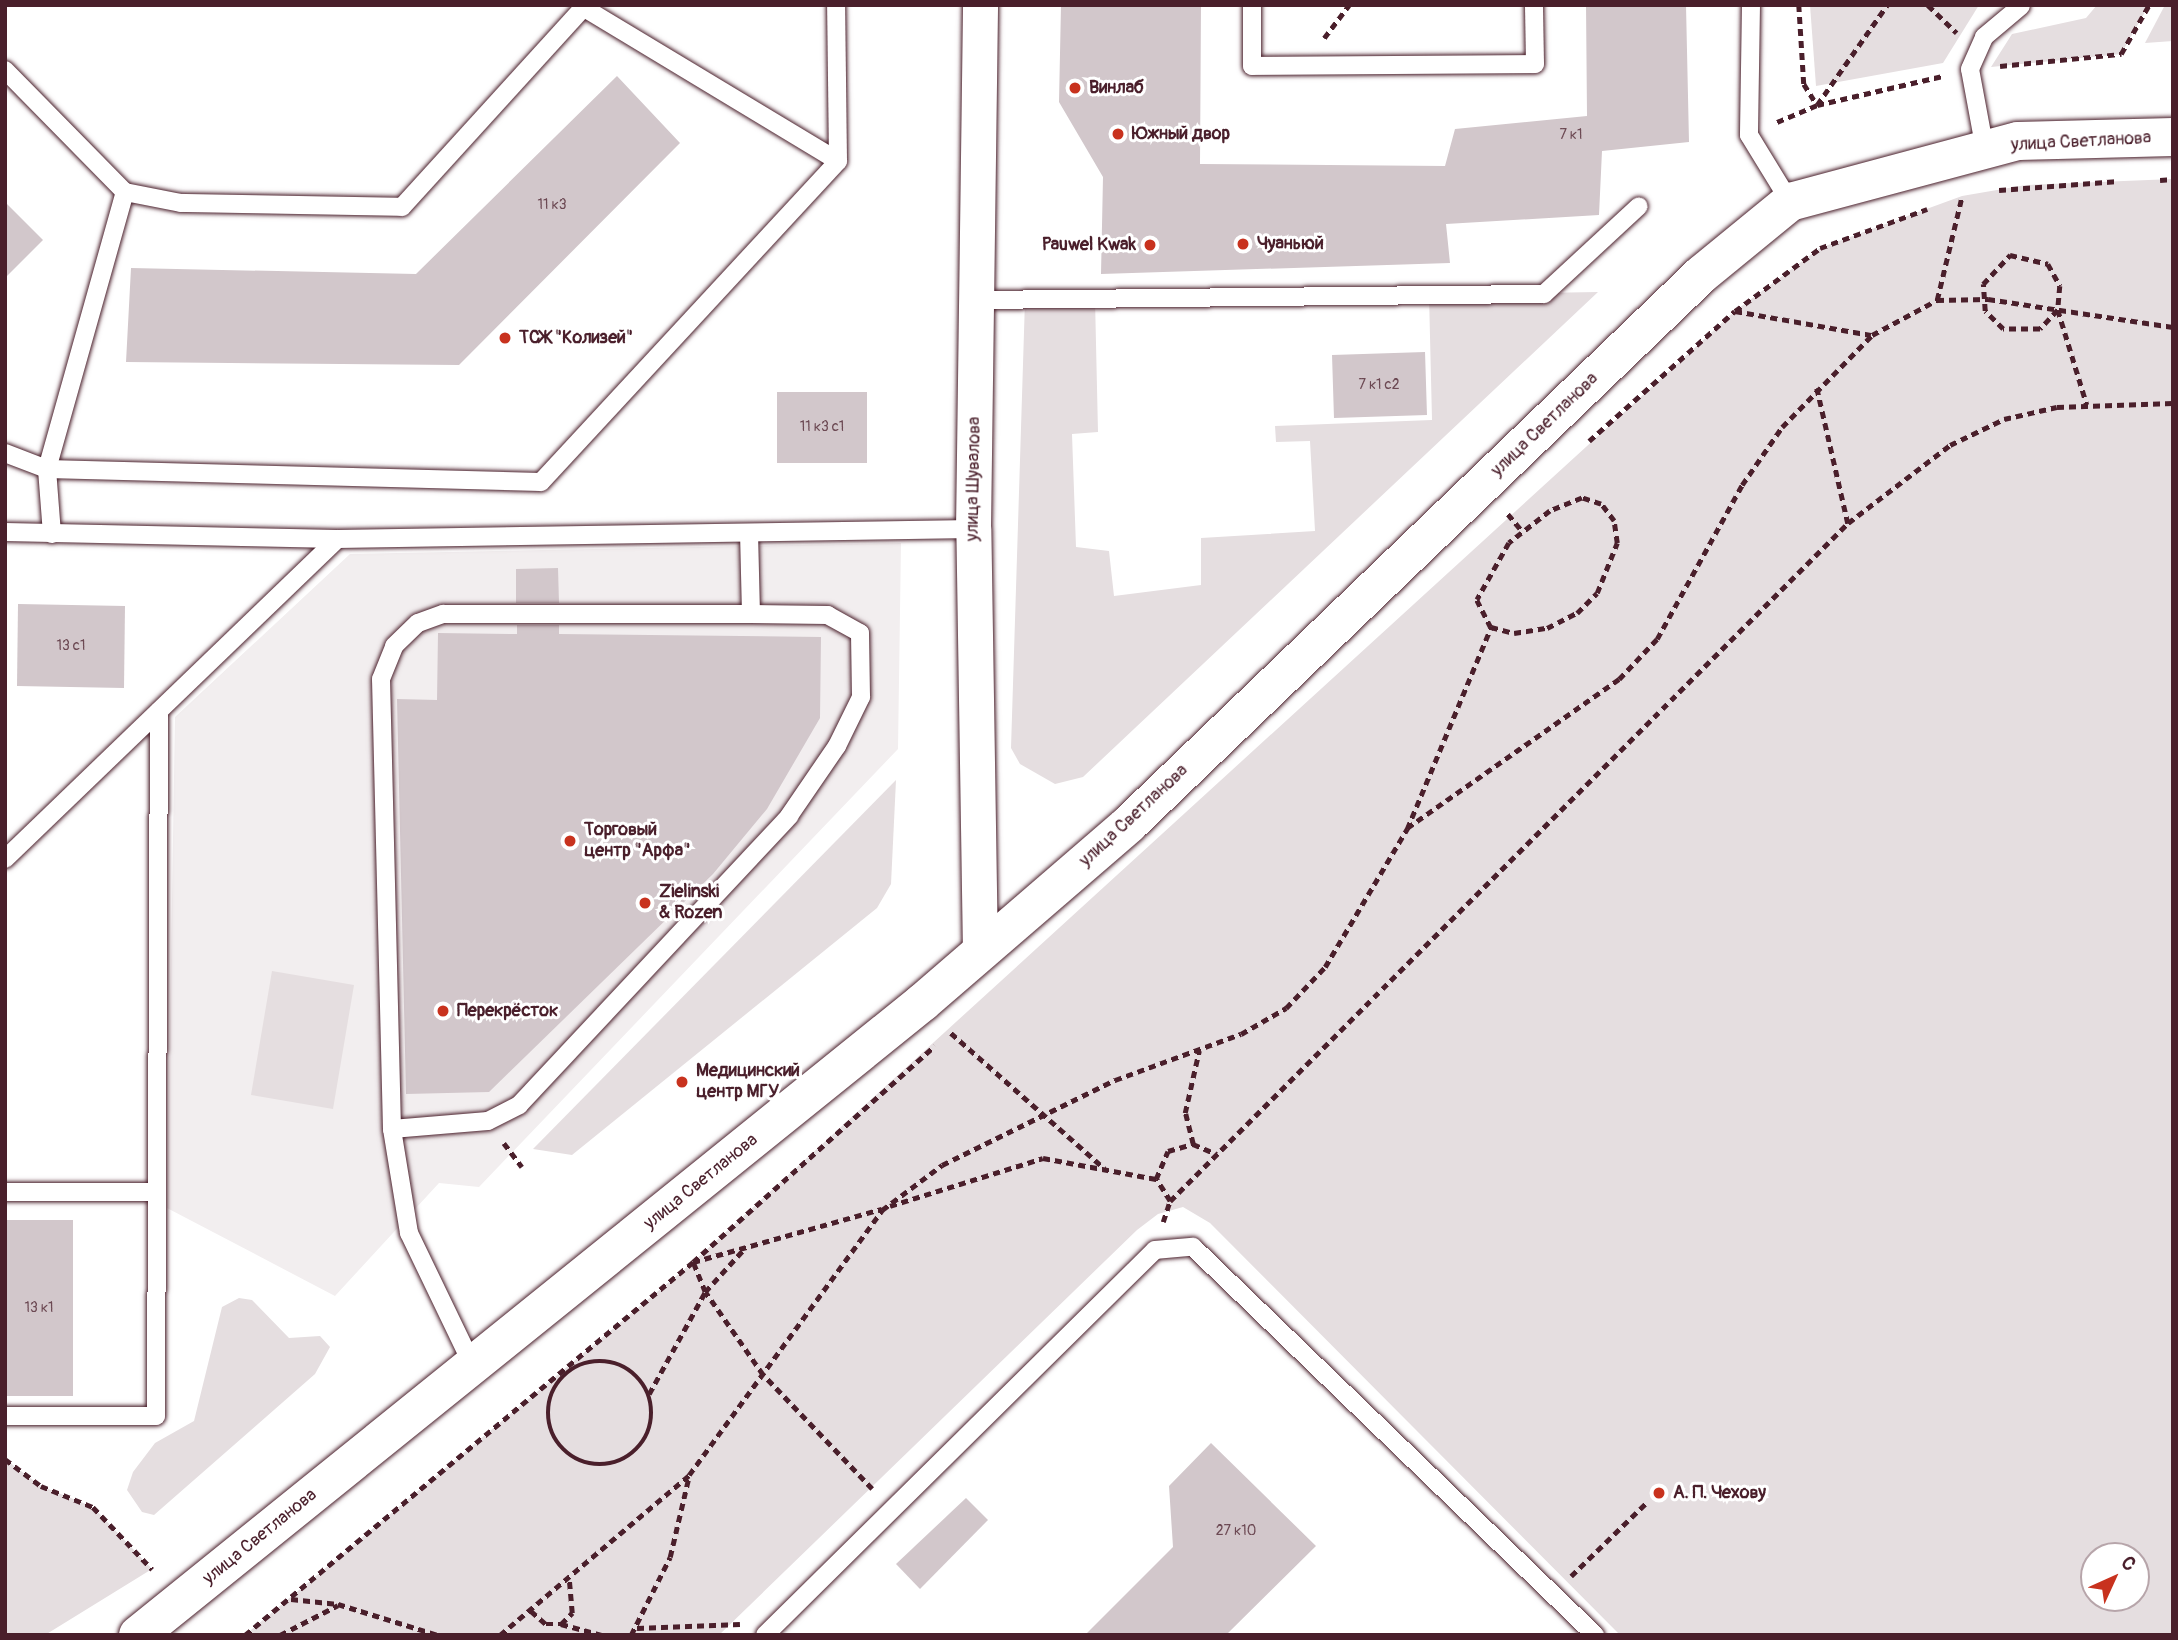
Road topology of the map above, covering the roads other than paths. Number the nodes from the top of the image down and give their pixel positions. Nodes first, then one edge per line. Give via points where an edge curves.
1 (836, 5) edge
2 (980, 5) edge
3 (1252, 5) edge
4 (1535, 5) edge
5 (1751, 5) edge
6 (2021, 6) edge
7 (586, 7) edge
8 (5, 70) edge
9 (2173, 138) edge
10 (1985, 150) junction
11 (838, 161) junction
12 (125, 192) junction
13 (1790, 202) junction
14 (1639, 206) dead end
15 (976, 300) junction
16 (5, 453) edge
17 (47, 469) junction
18 (973, 529) junction
19 (5, 532) edge
20 (748, 533) junction
21 (52, 534) junction
22 (337, 539) junction
23 (751, 614) junction
24 (159, 710) junction
25 (5, 859) edge
26 (980, 953) junction
27 (392, 1129) junction
28 (5, 1192) edge
29 (155, 1192) junction
30 (473, 1366) junction
31 (5, 1416) edge
32 (138, 1635) edge
33 (765, 1635) edge
34 (1595, 1635) edge

1 - 11 lane
2 - 15 street, улица Шувалова
3 - 4 lane via 1252,66 1535,64
5 - 13 lane via 1749,135
6 - 10 lane via 1984,37 1970,69
7 - 11 lane
7 - 12 lane via 402,206 181,203
8 - 12 lane
9 - 10 street, улица Светланова via 2018,141
10 - 13 street, улица Светланова
11 - 17 lane via 541,482
12 - 17 lane
13 - 26 street, улица Светланова via 1702,274 1129,824
14 - 15 lane via 1544,294
15 - 18 street, улица Шувалова
16 - 17 lane
17 - 21 lane
18 - 20 lane
18 - 26 street, улица Шувалова
19 - 21 lane
20 - 22 lane
20 - 23 lane
21 - 22 lane
22 - 24 lane
23 - 27 lane via 848,621 860,633 865,657 861,697 837,747 789,817 519,1105 488,1121
23 - 27 lane via 443,614 418,623 394,646 381,679
24 - 25 lane
24 - 29 lane
26 - 30 street, улица Светланова
27 - 30 lane via 410,1233
28 - 29 lane
29 - 31 lane via 156,1416
30 - 32 street, улица Светланова
33 - 34 lane via 1155,1250 1193,1247

